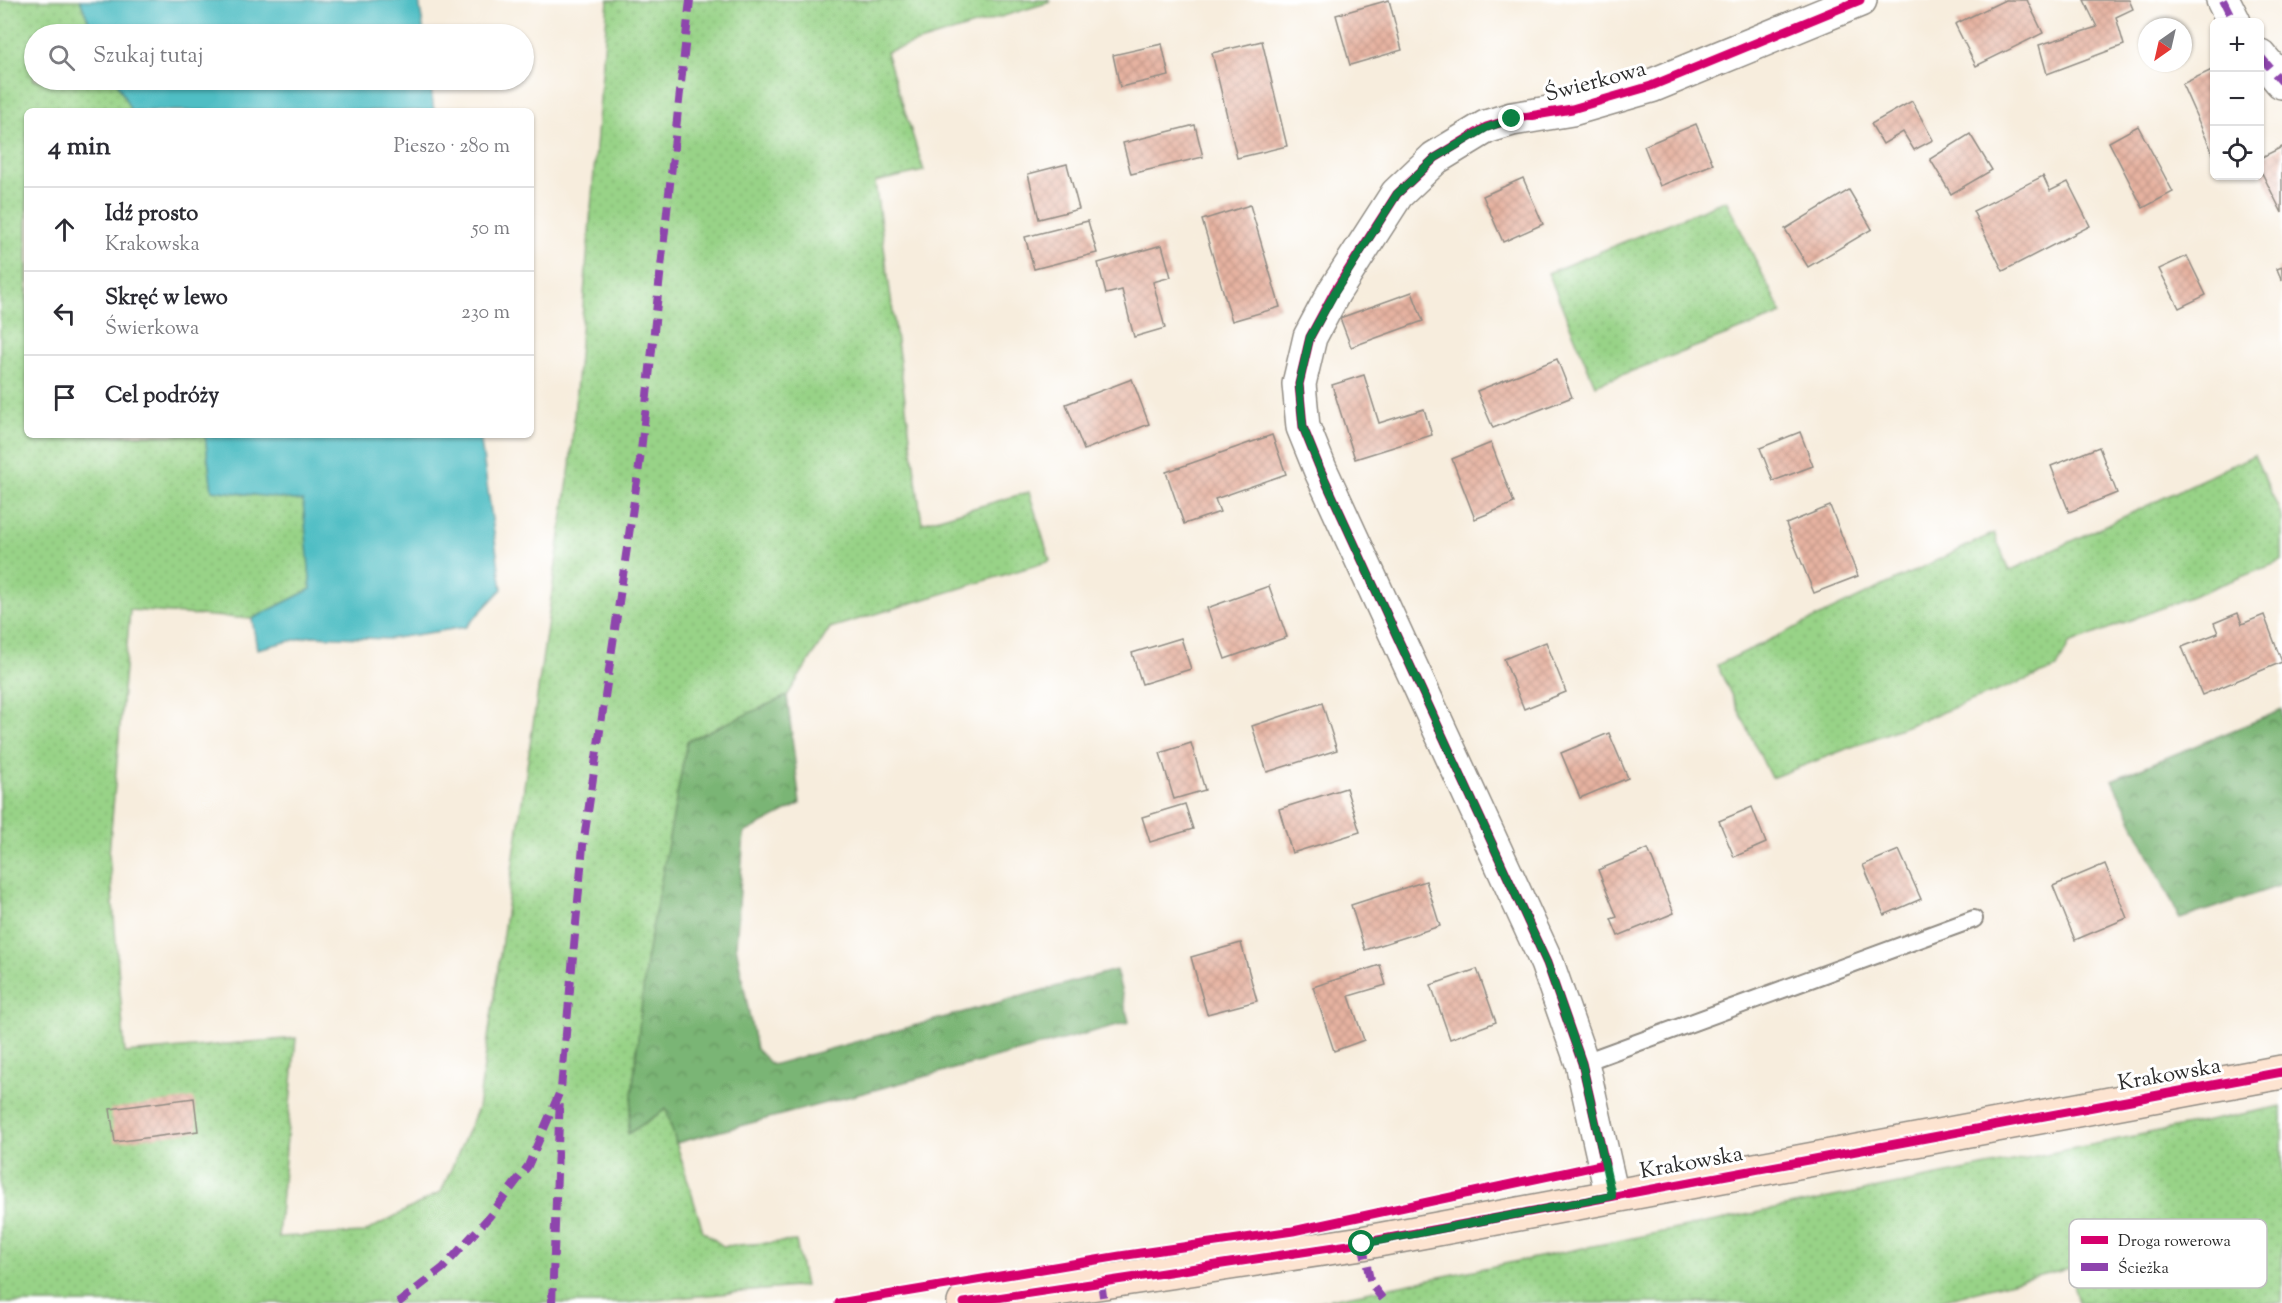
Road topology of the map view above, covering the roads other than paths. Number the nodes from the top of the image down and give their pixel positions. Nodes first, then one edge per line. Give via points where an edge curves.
1 (1860, 0) edge
2 (2223, 0) edge
3 (2232, 18) edge
4 (2264, 62) edge
5 (2282, 82) edge
6 (1974, 919) dead end
7 (1582, 1063) junction
8 (2282, 1072) edge
9 (1612, 1196) junction
10 (964, 1303) edge

1 - 7 street, Świerkowa via 1651,86 1486,128 1435,158 1397,194 1310,337 1299,384 1303,427 1547,963
2 - 3 street
4 - 5 street
6 - 7 lane
7 - 9 street, Świerkowa
8 - 9 street, Krakowska
9 - 10 street, Krakowska via 1362,1244

